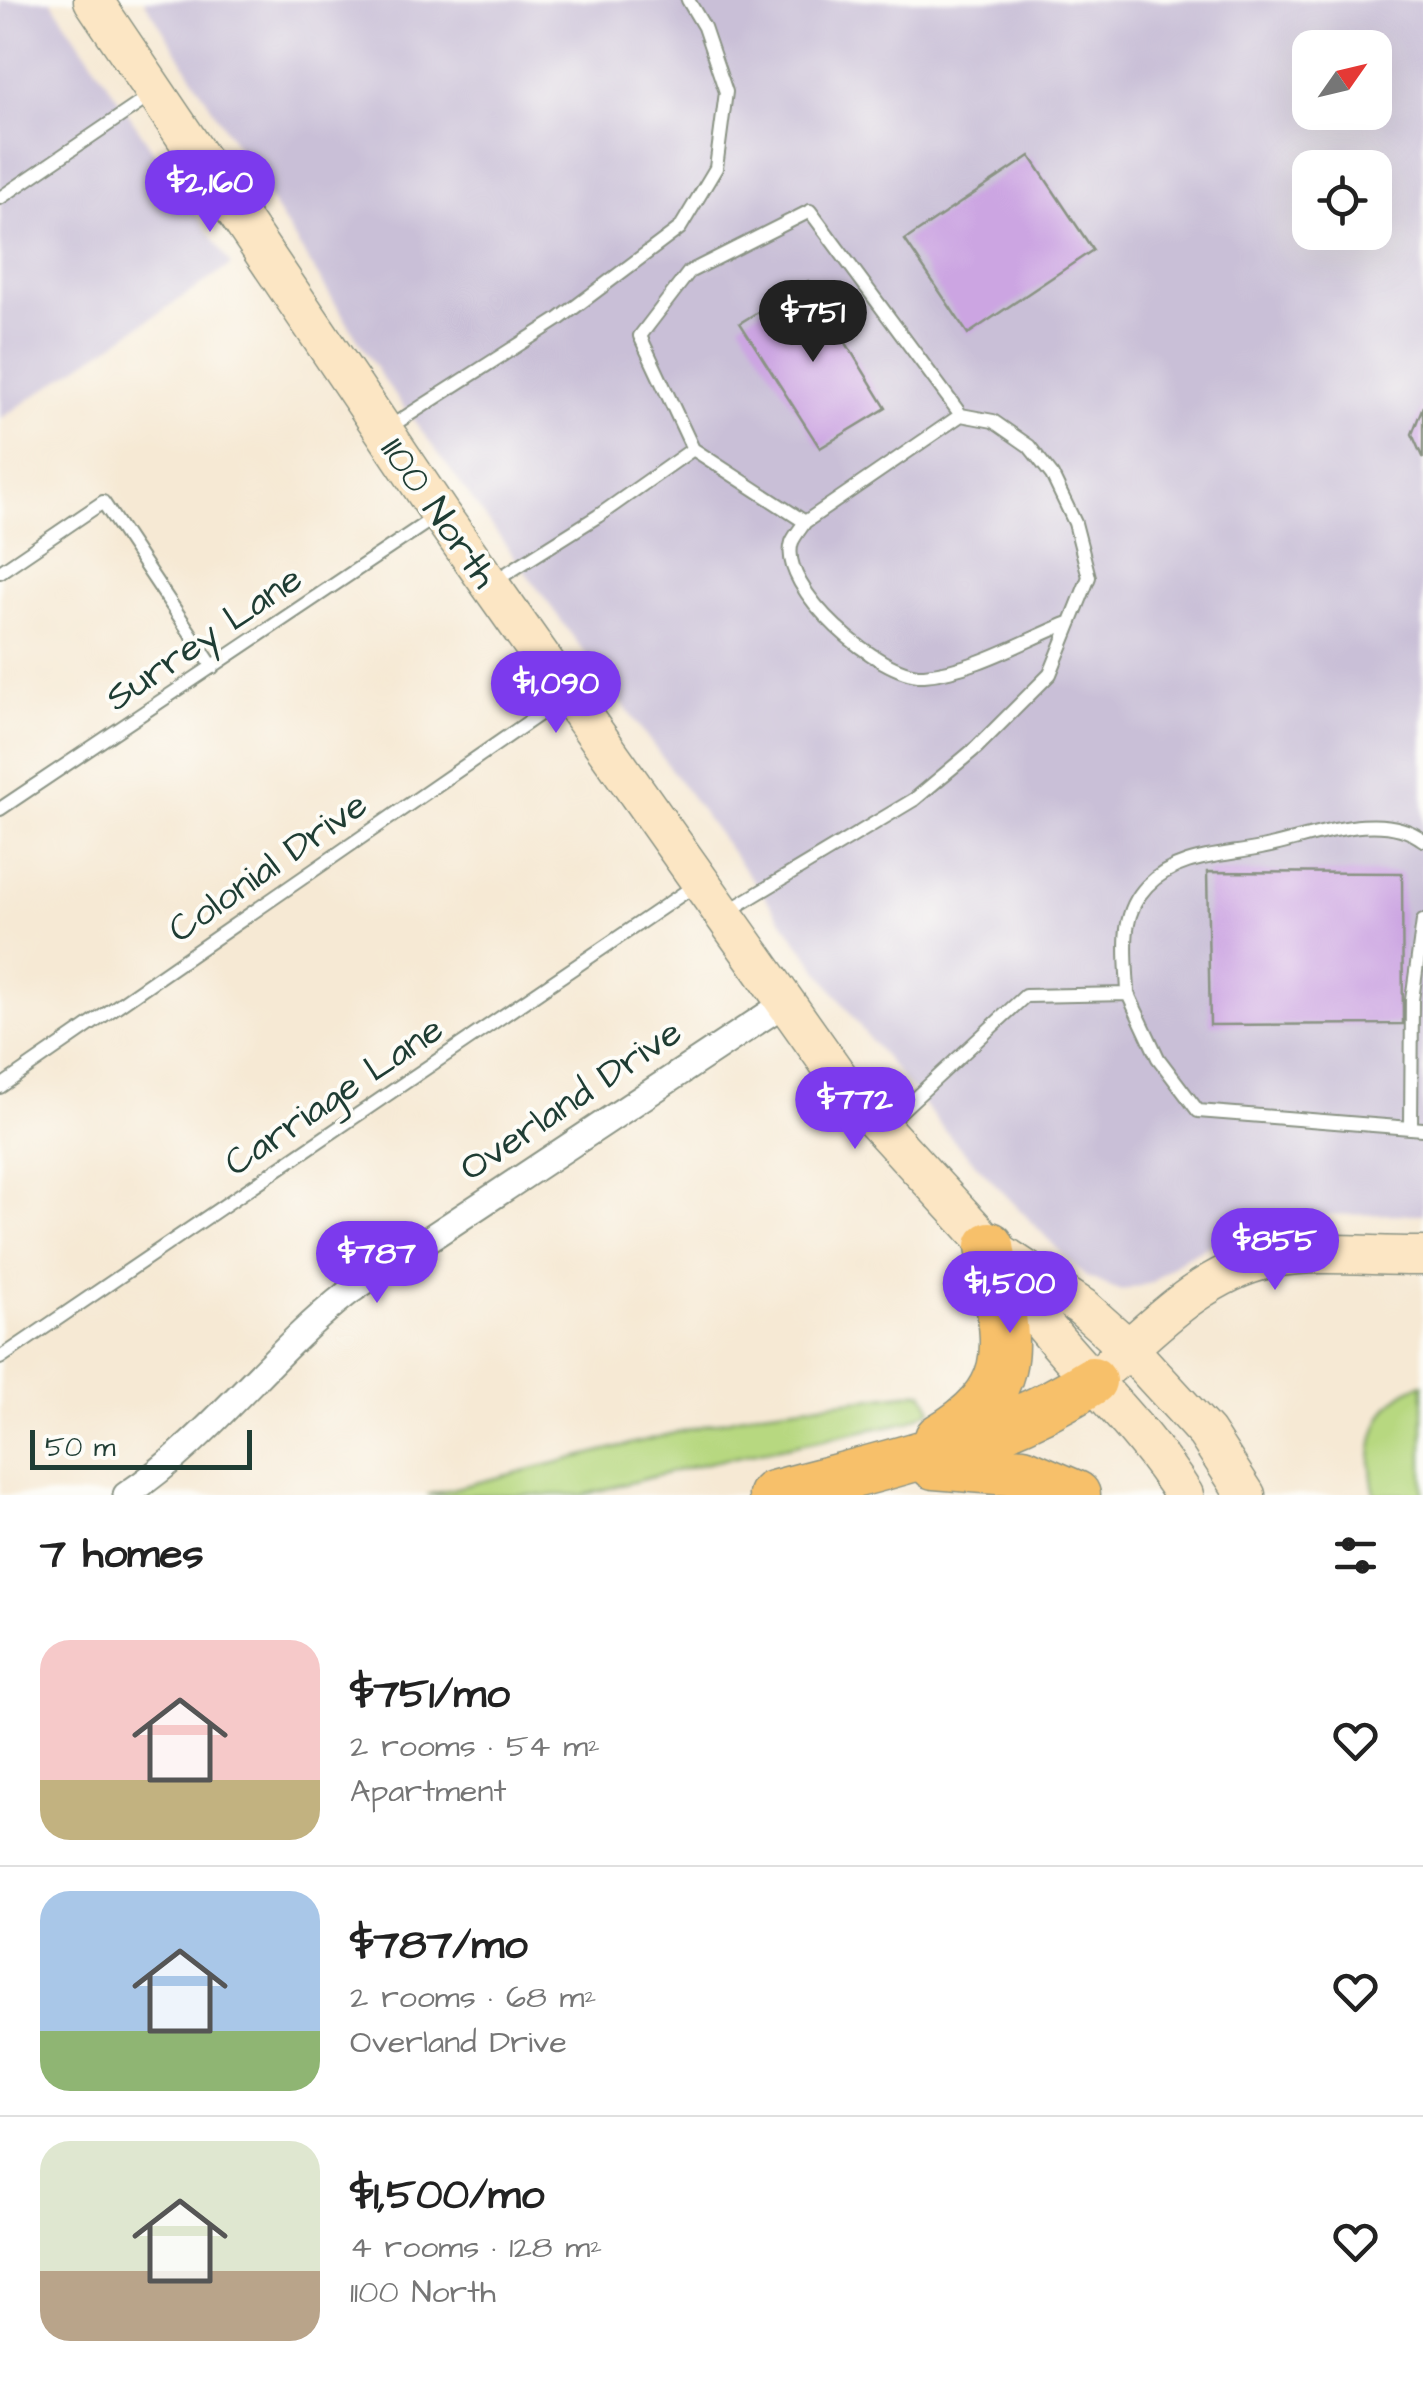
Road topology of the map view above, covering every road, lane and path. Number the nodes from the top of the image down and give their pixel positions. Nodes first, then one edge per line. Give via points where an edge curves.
1 (688, 0) edge
2 (95, 1) edge
3 (155, 93) junction
4 (0, 198) edge
5 (961, 415) junction
6 (383, 431) junction
7 (693, 448) junction
8 (440, 514) junction
9 (805, 522) junction
10 (0, 572) edge
11 (490, 584) junction
12 (1071, 622) junction
13 (212, 666) junction
14 (568, 694) junction
15 (0, 809) edge
16 (1423, 840) edge
17 (700, 882) junction
18 (723, 914) junction
19 (1423, 921) edge
20 (1128, 994) junction
21 (785, 1003) junction
22 (0, 1088) edge
23 (1417, 1129) edge
24 (881, 1130) junction
25 (990, 1246) junction
26 (1423, 1256) edge
27 (1128, 1348) junction
28 (0, 1358) edge
29 (1092, 1380) junction
30 (890, 1463) junction
31 (126, 1495) edge
32 (773, 1495) edge
33 (1076, 1495) edge
34 (1184, 1495) edge
35 (1246, 1495) edge

1 - 6 lane via 726,92 716,168 680,228 559,319
2 - 3 main road, 1100 North
3 - 4 lane
3 - 6 main road, 1100 North
5 - 7 lane via 810,211 690,272 640,336
5 - 9 lane
5 - 12 lane via 993,421 1029,446 1052,475 1075,523 1089,577
6 - 8 main road, 1100 North
7 - 9 lane
7 - 11 lane
8 - 11 main road, 1100 North
8 - 13 lane, Surrey Lane
9 - 12 lane via 792,544 794,569 822,610 862,653 920,676 956,669
10 - 13 lane via 103,502
11 - 14 main road, 1100 North
12 - 18 lane via 1050,674 978,748 915,799
13 - 15 lane, Surrey Lane
14 - 17 main road, 1100 North
14 - 22 lane, Colonial Drive
16 - 20 lane via 1409,829 1330,831 1194,859 1166,871 1146,886 1126,917
17 - 18 main road, 1100 North
17 - 28 lane, Carriage Lane
18 - 21 main road, 1100 North
19 - 23 lane via 1412,1000
20 - 23 lane via 1158,1058 1198,1111
20 - 24 lane via 1026,996
21 - 24 main road, 1100 North
21 - 31 street, Overland Drive via 349,1292 190,1444
24 - 25 main road, 1100 North
25 - 27 main road, 1100 North via 1082,1307
25 - 29 main road, 1100 North via 1050,1335
25 - 30 highway via 1005,1325 998,1386 961,1424
26 - 27 main road via 1273,1258 1245,1266 1175,1306
27 - 29 main road
27 - 35 main road, 1100 North via 1206,1433
29 - 30 highway via 1020,1423
29 - 34 main road, 1100 North
30 - 32 highway
30 - 33 highway via 1000,1468 1046,1479

